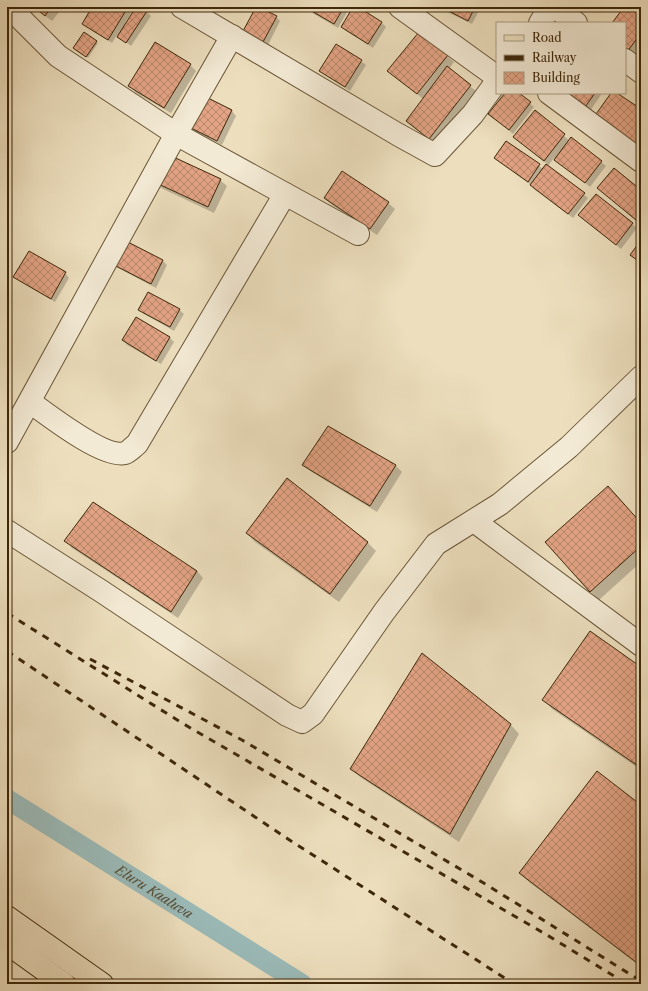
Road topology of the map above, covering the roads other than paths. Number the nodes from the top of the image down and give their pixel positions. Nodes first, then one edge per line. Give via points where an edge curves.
1 (182, 7) edge
2 (400, 7) edge
3 (550, 7) edge
4 (555, 7) edge
5 (8, 8) edge
6 (541, 22) edge
7 (575, 22) edge
8 (232, 36) junction
9 (626, 61) edge
10 (641, 72) edge
11 (496, 76) edge
12 (496, 82) edge
13 (550, 94) edge
14 (176, 134) junction
15 (641, 161) edge
16 (285, 194) junction
17 (358, 234) dead end
18 (641, 377) edge
19 (30, 402) junction
20 (7, 442) edge
21 (474, 521) junction
22 (7, 531) edge
23 (641, 645) edge
24 (7, 917) edge
25 (7, 943) edge
26 (64, 984) edge
27 (102, 984) edge

1 - 8 street
2 - 11 street
3 - 6 street
4 - 7 street
5 - 14 street via 58,56
8 - 12 street via 435,155 473,114
8 - 14 street
9 - 10 street
13 - 15 street
14 - 16 street
14 - 19 street
16 - 17 street
16 - 19 street via 137,444 125,453 111,452 74,434
18 - 21 street via 569,447 500,504
19 - 20 street
21 - 22 street via 436,544 384,612 313,714 302,722 287,715
21 - 23 street
24 - 27 main road
25 - 26 main road

